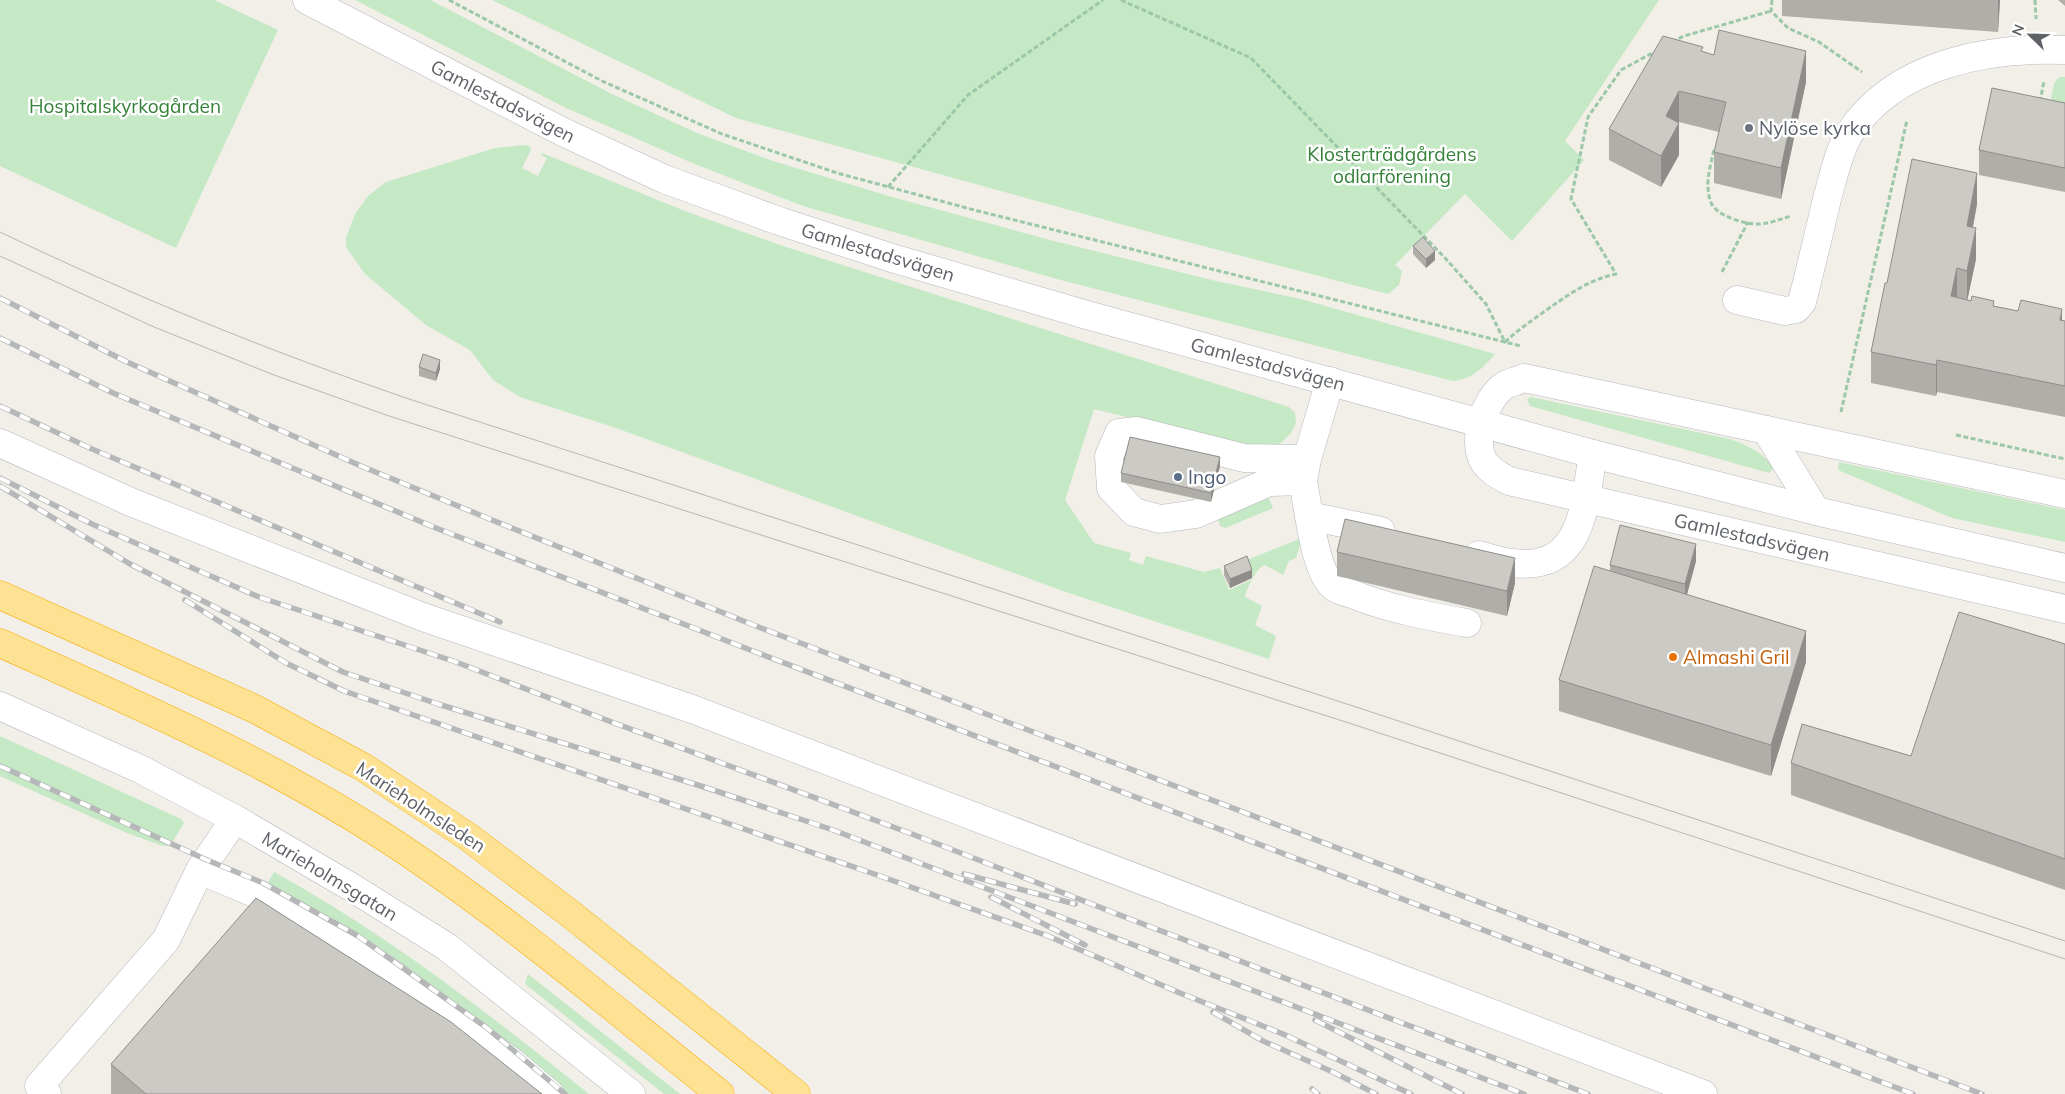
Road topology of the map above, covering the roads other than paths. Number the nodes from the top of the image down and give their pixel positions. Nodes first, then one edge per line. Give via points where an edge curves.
1 (306, 0) edge
2 (2065, 50) edge
3 (1737, 300) dead end
4 (1330, 381) junction
5 (1481, 423) junction
6 (1766, 430) junction
7 (0, 443) edge
8 (1593, 454) junction
9 (1305, 470) junction
10 (2065, 494) edge
11 (1586, 498) junction
12 (1816, 511) junction
13 (1309, 516) junction
14 (1401, 536) edge
15 (1457, 550) edge
16 (2065, 568) edge
17 (0, 595) edge
18 (2065, 609) edge
19 (1467, 623) dead end
20 (0, 644) edge
21 (0, 706) edge
22 (235, 819) junction
23 (200, 870) junction
24 (47, 1094) edge
25 (550, 1094) edge
26 (631, 1094) edge
27 (720, 1094) edge
28 (796, 1094) edge
29 (1703, 1094) edge

1 - 4 street, Gamlestadsvägen via 563,132 664,179 892,258
2 - 3 street via 2014,52 1956,61 1922,72 1886,93 1848,136 1834,173 1802,302 1796,309 1786,311
4 - 5 street, Gamlestadsvägen
4 - 9 street
5 - 6 street, Gamlestadsvägen via 1496,394 1506,385 1524,378
5 - 8 street, Gamlestadsvägen
5 - 11 street, Gamlestadsvägen via 1480,447 1484,462 1495,473 1509,481
6 - 10 street, Gamlestadsvägen
6 - 12 street
7 - 29 street via 133,503 423,617 692,710
8 - 11 street
8 - 12 street, Gamlestadsvägen
9 - 9 street via 1137,431 1119,434 1109,456 1111,488 1134,512 1154,518 1196,514
9 - 13 street
11 - 15 street via 1574,538 1562,553 1543,562 1513,563
11 - 18 street, Gamlestadsvägen
12 - 16 street, Gamlestadsvägen
13 - 14 street
13 - 19 street via 1313,544 1334,587 1412,612
17 - 28 highway, Marieholmsleden via 254,709 363,767 467,836 568,912
20 - 27 highway via 150,710 276,773 382,836 468,894
21 - 22 street, Marieholmsgatan via 140,769
22 - 23 street
22 - 26 street, Marieholmsgatan via 447,947
23 - 24 street via 166,940 39,1086
23 - 25 street via 266,898 385,968

